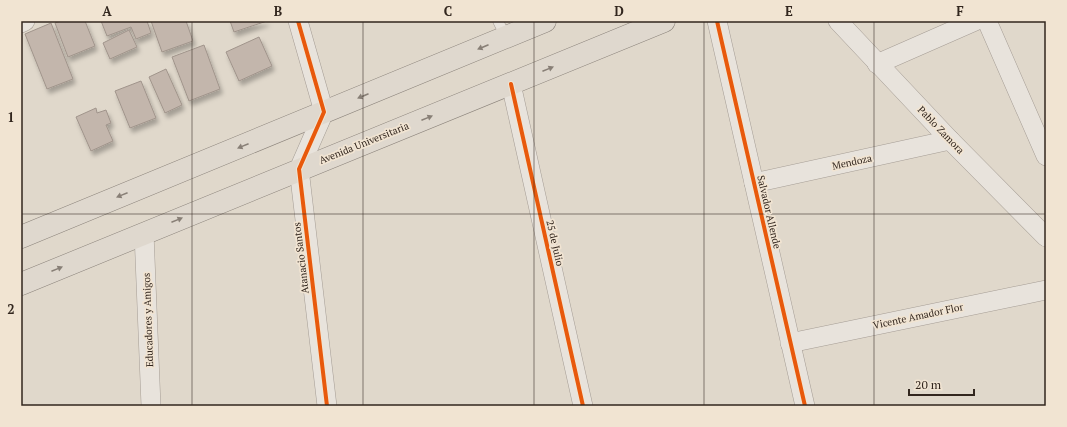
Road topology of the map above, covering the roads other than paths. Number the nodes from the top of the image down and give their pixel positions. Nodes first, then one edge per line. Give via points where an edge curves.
1 (25, 21) edge
2 (545, 21) edge
3 (664, 21) edge
4 (717, 21) edge
5 (838, 21) edge
6 (975, 21) edge
7 (988, 21) edge
8 (302, 22) edge
9 (21, 23) edge
10 (502, 29) edge
11 (877, 64) junction
12 (511, 84) junction
13 (324, 112) junction
14 (950, 140) junction
15 (1046, 156) edge
16 (299, 169) junction
17 (754, 183) junction
18 (144, 233) junction
19 (21, 237) edge
20 (1046, 237) edge
21 (21, 284) edge
22 (1046, 290) edge
23 (790, 342) junction
24 (151, 406) edge
25 (327, 406) edge
26 (583, 406) edge
27 (805, 406) edge

1 - 9 street
2 - 10 main road
12 -> 3 main road, Avenida Universitaria
4 - 17 street, Salvador Allende
5 - 11 street, Pablo Zamora
6 - 11 street
7 - 15 street
8 - 13 street
10 -> 13 main road
11 - 14 street, Pablo Zamora
16 -> 12 main road, Avenida Universitaria
12 - 26 street, 25 de Julio
13 - 16 street
13 -> 19 main road
14 - 17 street, Mendoza
14 - 20 street, Pablo Zamora
18 -> 16 main road, Avenida Universitaria
16 - 25 street, Atanacio Santos
17 - 23 street, Salvador Allende
21 -> 18 main road, Avenida Universitaria
18 - 24 street, Educadores y Amigos
22 - 23 street, Vicente Amador Flor
23 - 27 street, Salvador Allende

